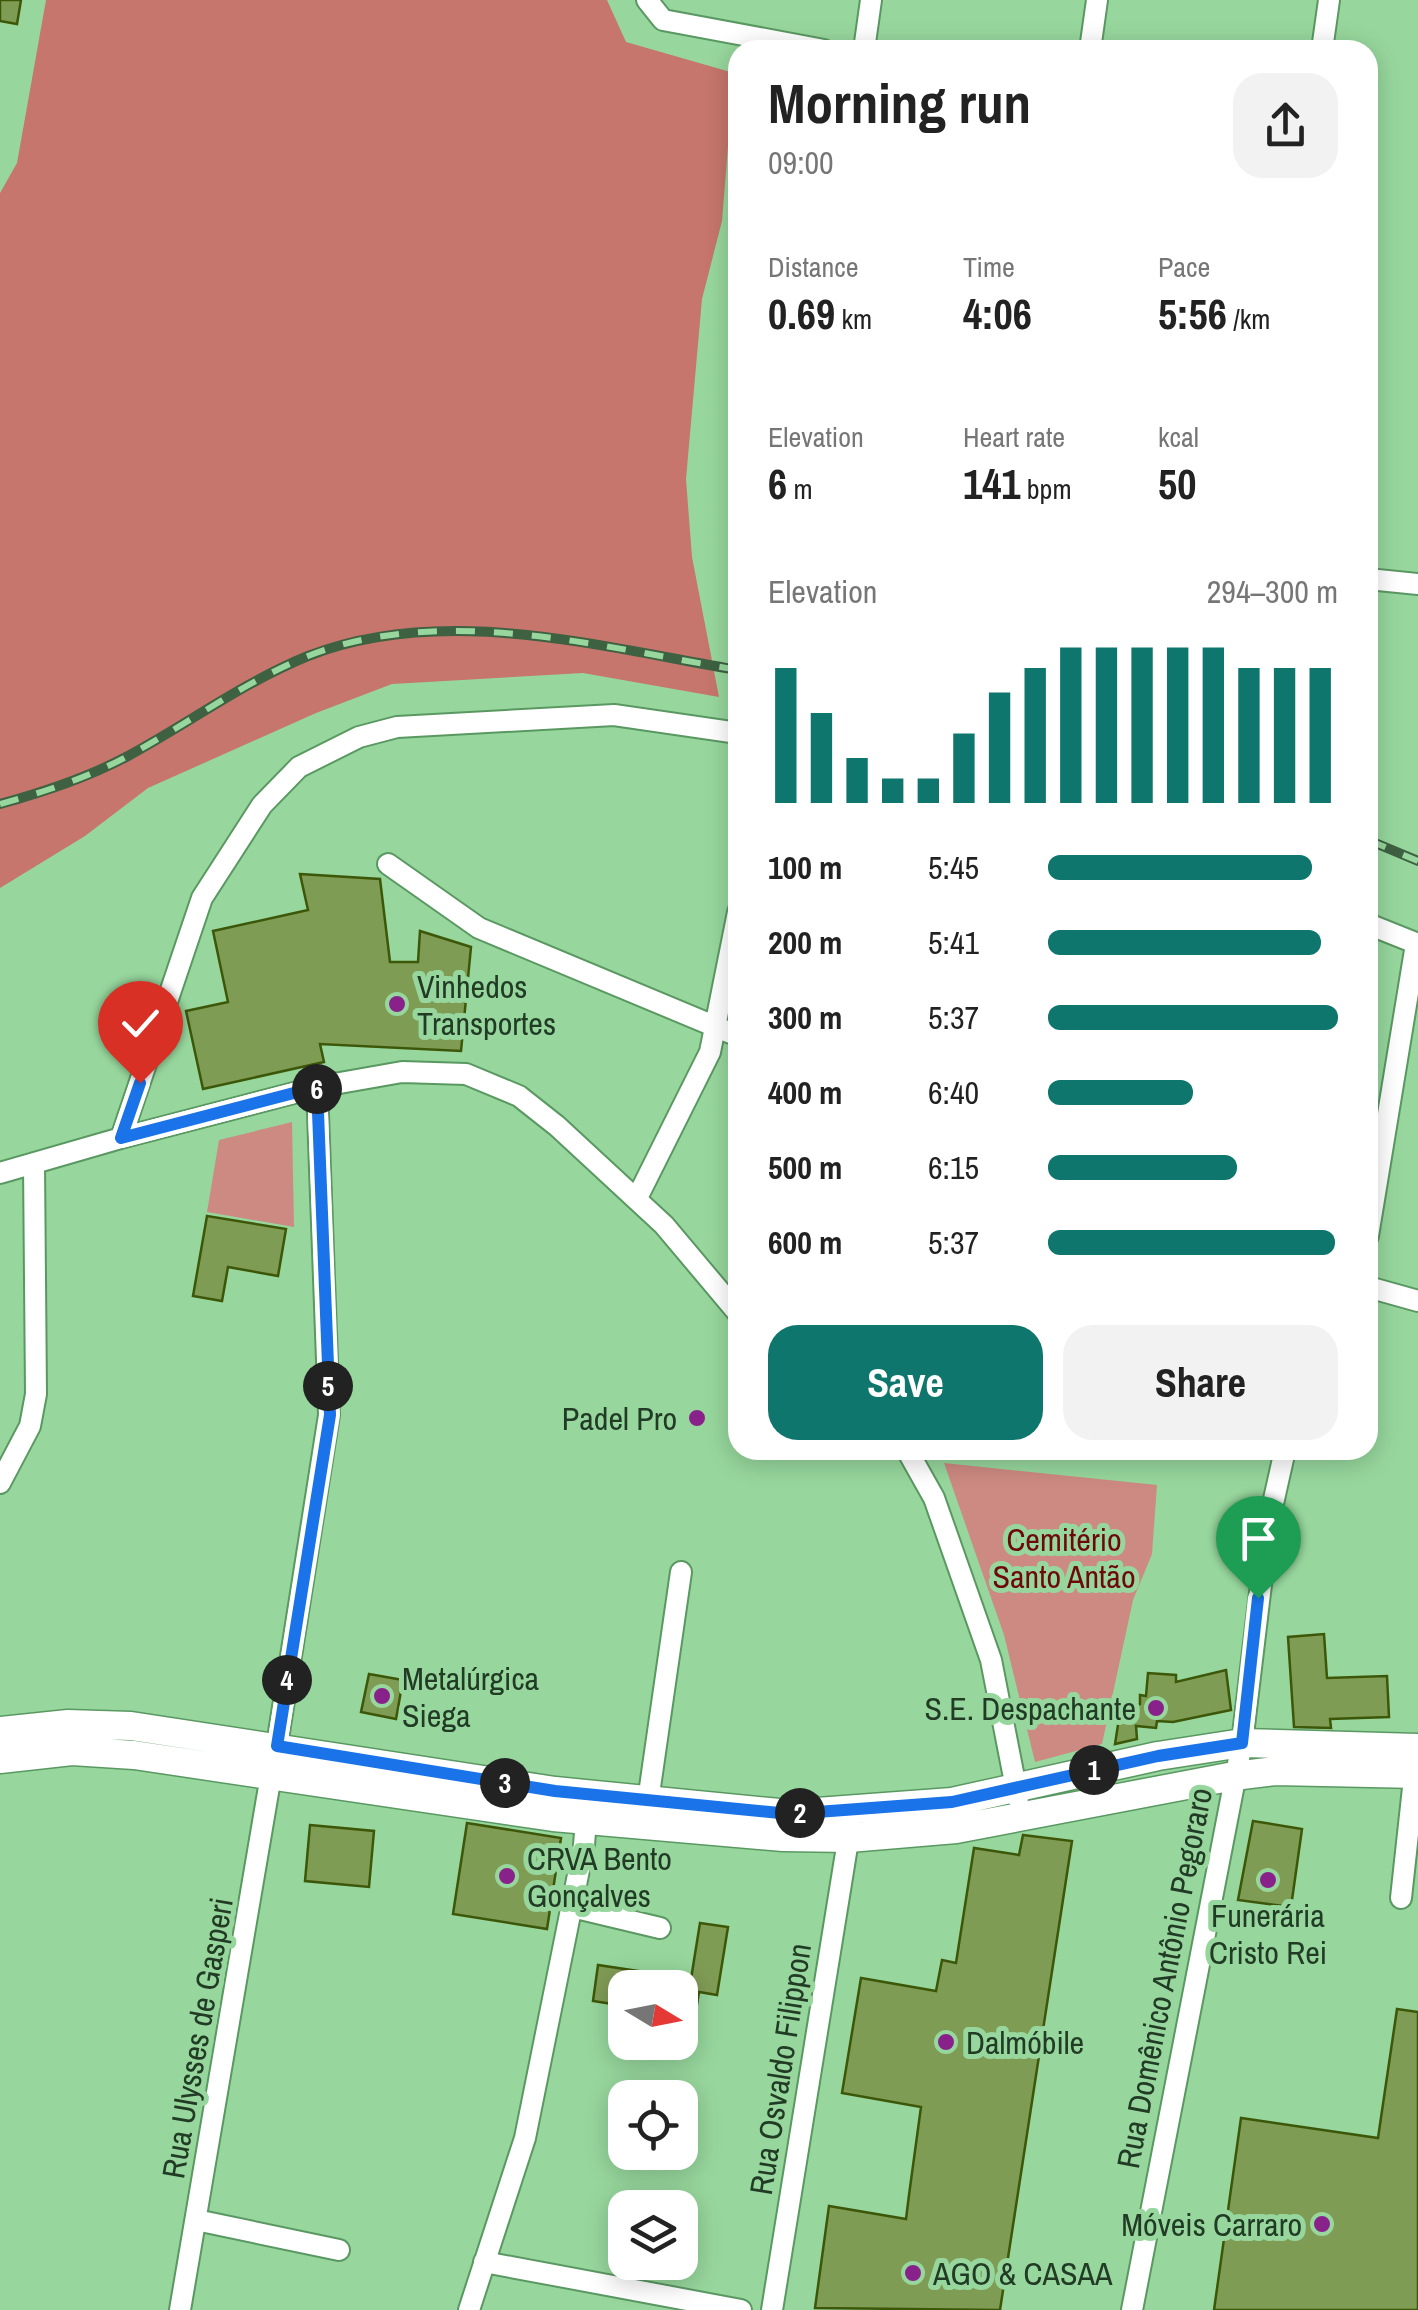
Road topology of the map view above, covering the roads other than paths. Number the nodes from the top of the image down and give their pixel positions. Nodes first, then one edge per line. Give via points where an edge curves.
1 (647, 0) edge
2 (870, 0) edge
3 (1097, 0) edge
4 (1329, 0) edge
5 (770, 40) edge
6 (865, 40) edge
7 (1091, 40) edge
8 (1323, 40) edge
9 (1378, 580) edge
10 (1418, 584) edge
11 (728, 731) edge
12 (388, 864) dead end
13 (1378, 928) edge
14 (1417, 944) edge
15 (728, 964) edge
16 (716, 1027) junction
17 (728, 1032) edge
18 (317, 1087) junction
19 (121, 1138) junction
20 (34, 1163) junction
21 (0, 1173) edge
22 (1378, 1176) edge
23 (637, 1198) junction
24 (1378, 1290) edge
25 (1418, 1301) edge
26 (728, 1302) edge
27 (913, 1460) edge
28 (1283, 1460) edge
29 (0, 1483) edge
30 (681, 1572) dead end
31 (2, 1730) edge
32 (1242, 1743) junction
33 (277, 1746) junction
34 (0, 1760) edge
35 (1417, 1761) edge
36 (272, 1776) junction
37 (1234, 1776) junction
38 (1016, 1789) junction
39 (648, 1801) junction
40 (554, 1804) junction
41 (587, 1808) junction
42 (954, 1816) junction
43 (1022, 1818) junction
44 (706, 1819) junction
45 (850, 1824) junction
46 (1401, 1898) dead end
47 (572, 1907) junction
48 (660, 1928) dead end
49 (196, 2220) junction
50 (339, 2250) dead end
51 (484, 2262) junction
52 (180, 2310) edge
53 (469, 2310) edge
54 (741, 2310) edge
55 (772, 2310) edge
56 (1132, 2310) edge

1 - 5 street via 663,20
2 - 6 street
3 - 7 street
4 - 8 street
9 - 10 street
11 - 19 street via 614,714 398,728 359,736 299,767 262,805 202,898
12 - 16 street via 478,928
13 - 14 street
14 - 22 street
15 - 16 street
16 - 17 street
16 - 23 street via 710,1052
18 - 19 street
18 - 23 street via 436,1070 491,1082 532,1106
18 - 33 street, Rua Ulysses de Gasperi via 330,1415
19 - 20 street
20 - 21 street
20 - 29 street via 36,1394 30,1426
23 - 26 street
24 - 25 street
27 - 38 street via 934,1498 991,1660
28 - 32 street, Rua Domênico Antônio Pegoraro via 1268,1526
30 - 39 street
31 - 33 main road via 131,1726
31 - 34 street
32 - 35 main road
32 - 37 street, Rua Domênico Antônio Pegoraro
32 - 38 main road
33 - 36 street, Rua Ulysses de Gasperi via 284,1766
33 - 40 main road
34 - 36 main road via 103,1753
35 - 37 main road
35 - 46 street
36 - 40 main road
36 - 49 street, Rua Ulysses de Gasperi
37 - 43 main road
37 - 56 street, Rua Domênico Antônio Pegoraro
38 - 42 main road
38 - 43 street
39 - 41 main road
39 - 44 main road
40 - 41 main road
41 - 44 main road
41 - 47 street
42 - 43 main road
42 - 45 main road
44 - 45 main road
45 - 55 street, Rua Osvaldo Filippon
47 - 48 street
47 - 51 street via 525,2138
49 - 50 street
49 - 52 street, Rua Ulysses de Gasperi
51 - 53 street
51 - 54 street

